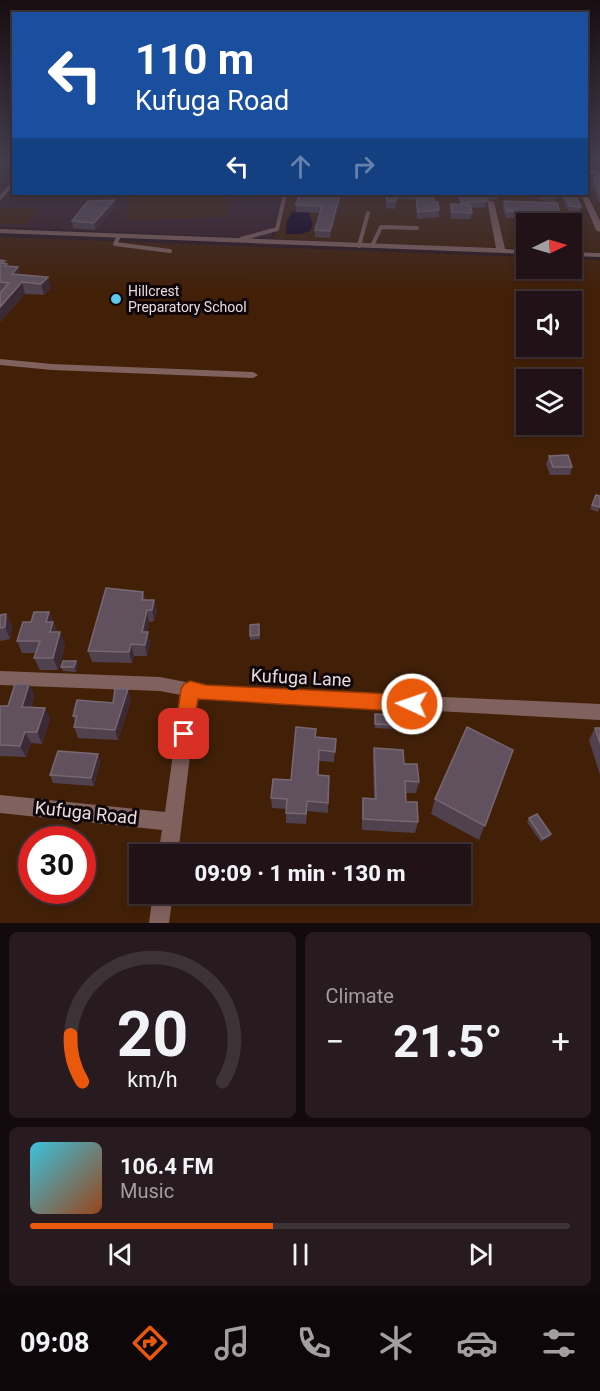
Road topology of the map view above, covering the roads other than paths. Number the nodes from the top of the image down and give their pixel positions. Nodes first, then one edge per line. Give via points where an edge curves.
1 (282, 205) edge
2 (491, 205) edge
3 (368, 213) dead end
4 (597, 215) edge
5 (417, 228) dead end
6 (600, 230) edge
7 (1, 232) edge
8 (119, 236) junction
9 (241, 239) junction
10 (359, 246) junction
11 (372, 246) junction
12 (170, 251) dead end
13 (501, 251) junction
14 (516, 252) edge
15 (582, 254) edge
16 (600, 255) edge
17 (0, 362) edge
18 (253, 375) dead end
19 (0, 678) edge
20 (190, 689) junction
21 (600, 712) edge
22 (0, 804) edge
23 (172, 822) junction
24 (169, 844) edge
25 (162, 904) edge
26 (159, 923) edge

1 - 9 lane via 277,229
2 - 13 street
3 - 10 lane
4 - 6 street
5 - 11 lane via 381,227
7 - 8 street
8 - 9 street
8 - 12 lane via 115,244
9 - 10 street
10 - 11 street
11 - 13 street
13 - 14 street
15 - 16 street
17 - 18 street
19 - 20 street, Kufuga Lane via 160,684
20 - 21 street, Kufuga Lane via 206,693
20 - 23 street
22 - 23 street, Kufuga Road
23 - 24 street
25 - 26 street

